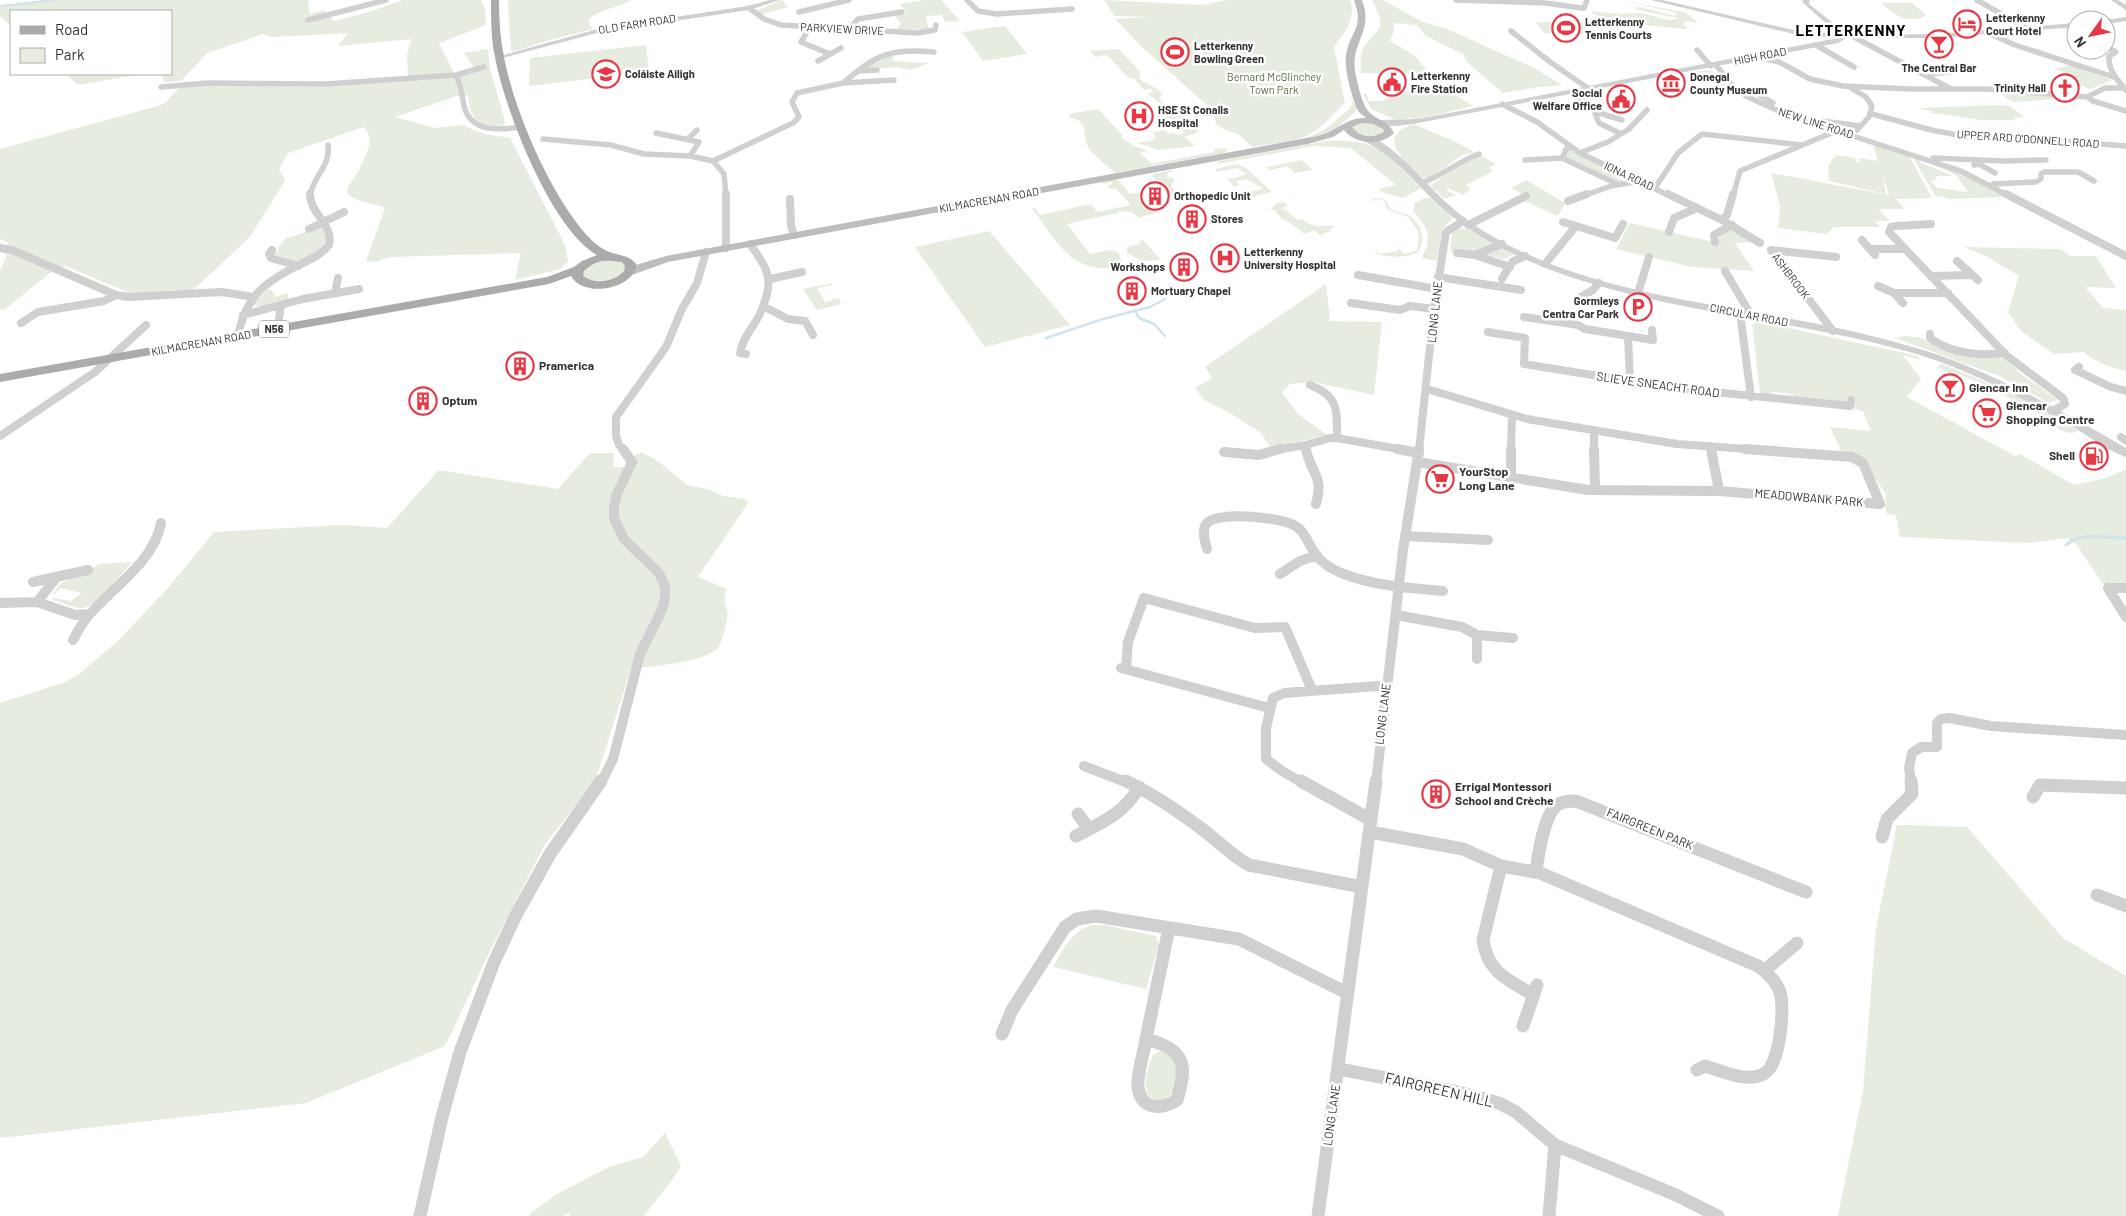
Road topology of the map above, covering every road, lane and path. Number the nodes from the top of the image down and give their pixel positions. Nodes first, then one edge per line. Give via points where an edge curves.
1 (386, 0) edge
2 (495, 0) edge
3 (777, 0) edge
4 (849, 0) edge
5 (967, 0) edge
6 (1358, 0) edge
7 (1456, 0) edge
8 (1587, 0) edge
9 (1654, 0) edge
10 (1806, 0) edge
11 (1977, 0) edge
12 (2114, 0) edge
13 (1066, 1) edge
14 (749, 8) junction
15 (2126, 8) edge
16 (1072, 9) junction
17 (799, 12) dead end
18 (902, 12) dead end
19 (1077, 14) dead end
20 (308, 20) dead end
21 (936, 25) dead end
22 (810, 27) junction
23 (2066, 27) edge
24 (848, 30) junction
25 (2029, 30) junction
26 (1511, 31) dead end
27 (1988, 34) junction
28 (1845, 36) junction
29 (1854, 37) junction
30 (1816, 45) junction
31 (841, 48) dead end
32 (1697, 50) dead end
33 (934, 52) dead end
34 (830, 54) junction
35 (1773, 54) junction
36 (499, 57) junction
37 (1758, 57) junction
38 (2108, 60) edge
39 (818, 61) dead end
40 (1779, 62) junction
41 (1713, 66) junction
42 (484, 67) dead end
43 (1854, 67) dead end
44 (877, 70) dead end
45 (855, 72) junction
46 (1952, 72) dead end
47 (1926, 74) junction
48 (456, 75) junction
49 (2114, 77) junction
50 (894, 80) dead end
51 (843, 83) junction
52 (1843, 86) junction
53 (1874, 87) junction
54 (161, 88) dead end
55 (1589, 89) junction
56 (1754, 89) dead end
57 (1952, 89) junction
58 (2125, 89) edge
59 (1573, 92) junction
60 (1867, 97) junction
61 (2087, 97) junction
62 (1502, 104) junction
63 (1361, 108) junction
64 (1636, 110) dead end
65 (2126, 111) edge
66 (1596, 112) junction
67 (1872, 114) junction
68 (1622, 120) dead end
69 (1377, 122) junction
70 (1408, 122) junction
71 (520, 124) junction
72 (1348, 124) junction
73 (1861, 126) junction
74 (697, 130) dead end
75 (1836, 131) junction
76 (656, 133) dead end
77 (1619, 133) junction
78 (1387, 134) junction
79 (1852, 135) junction
80 (1363, 138) junction
81 (543, 139) dead end
82 (688, 139) junction
83 (1749, 139) junction
84 (1312, 140) junction
85 (328, 145) dead end
86 (1802, 145) junction
87 (2126, 146) edge
88 (1571, 148) junction
89 (1389, 152) junction
90 (1580, 153) junction
91 (1782, 153) junction
92 (1479, 154) dead end
93 (690, 156) junction
94 (1562, 158) junction
95 (1929, 159) junction
96 (1525, 160) dead end
97 (2046, 160) dead end
98 (713, 161) junction
99 (1954, 168) junction
100 (1995, 174) dead end
101 (1640, 181) junction
102 (2094, 181) dead end
103 (1421, 183) junction
104 (1617, 184) junction
105 (1991, 185) junction
106 (1655, 188) junction
107 (1526, 196) dead end
108 (790, 199) dead end
109 (1568, 201) dead end
110 (1697, 208) junction
111 (344, 212) dead end
112 (1722, 220) junction
113 (1563, 222) dead end
114 (323, 223) junction
115 (1465, 223) junction
116 (1623, 224) dead end
117 (1576, 226) junction
118 (1732, 226) junction
119 (309, 229) dead end
120 (1940, 229) dead end
121 (1669, 232) dead end
122 (794, 236) junction
123 (1862, 240) dead end
124 (1715, 242) dead end
125 (1760, 242) dead end
126 (750, 244) junction
127 (1502, 244) junction
128 (590, 246) junction
129 (0, 248) edge
130 (726, 248) junction
131 (1905, 249) junction
132 (272, 250) dead end
133 (706, 252) junction
134 (1457, 253) dead end
135 (1475, 255) junction
136 (1524, 256) junction
137 (2126, 256) edge
138 (612, 257) junction
139 (1649, 257) dead end
140 (1836, 257) dead end
141 (666, 259) junction
142 (626, 260) junction
143 (1957, 261) dead end
144 (1545, 264) junction
145 (298, 266) junction
146 (1510, 266) junction
147 (580, 268) junction
148 (1725, 271) dead end
149 (802, 272) dead end
150 (629, 273) junction
151 (1358, 275) dead end
152 (1971, 275) junction
153 (1932, 276) junction
154 (1438, 277) junction
155 (338, 278) dead end
156 (770, 279) junction
157 (549, 280) junction
158 (1978, 280) dead end
159 (584, 283) junction
160 (1500, 283) junction
161 (1599, 283) junction
162 (1878, 286) dead end
163 (359, 289) dead end
164 (1437, 289) junction
165 (1521, 290) dead end
166 (335, 293) junction
167 (1638, 293) junction
168 (1894, 293) junction
169 (1948, 293) junction
170 (116, 295) junction
171 (254, 297) junction
172 (1581, 297) dead end
173 (1903, 303) dead end
174 (1351, 304) dead end
175 (281, 306) junction
176 (763, 306) junction
177 (1434, 309) junction
178 (1740, 313) junction
179 (243, 315) junction
180 (1751, 316) junction
181 (1524, 317) dead end
182 (279, 319) dead end
183 (21, 323) dead end
184 (146, 325) dead end
185 (1652, 330) dead end
186 (1833, 331) junction
187 (1488, 332) dead end
188 (1930, 334) dead end
189 (813, 335) dead end
190 (238, 336) junction
191 (1628, 336) junction
192 (2005, 353) junction
193 (746, 354) dead end
194 (110, 359) junction
195 (2079, 367) dead end
196 (0, 378) edge
197 (1630, 382) junction
198 (1310, 385) dead end
199 (1427, 389) junction
200 (2126, 391) edge
201 (1751, 397) junction
202 (1851, 400) dead end
203 (2052, 411) junction
204 (1512, 415) junction
205 (1594, 431) junction
206 (0, 436) edge
207 (1337, 438) junction
208 (1306, 445) junction
209 (1710, 446) junction
210 (1224, 452) dead end
211 (2126, 453) edge
212 (1418, 458) junction
213 (1511, 479) junction
214 (1595, 490) junction
215 (1719, 490) junction
216 (1316, 504) dead end
217 (161, 523) dead end
218 (1405, 536) junction
219 (1488, 540) dead end
220 (1206, 549) dead end
221 (1317, 556) junction
222 (88, 570) dead end
223 (1280, 574) dead end
224 (56, 578) junction
225 (33, 582) dead end
226 (1400, 586) junction
227 (2126, 588) edge
228 (1443, 591) dead end
229 (37, 602) junction
230 (0, 603) edge
231 (90, 614) junction
232 (1396, 615) junction
233 (2126, 618) edge
234 (1477, 635) junction
235 (1513, 638) dead end
236 (73, 640) dead end
237 (1477, 659) dead end
238 (1387, 687) junction
239 (1312, 690) junction
240 (1268, 708) junction
241 (2126, 734) edge
242 (1084, 766) dead end
243 (1139, 787) junction
244 (2126, 788) edge
245 (2032, 797) dead end
246 (1078, 814) dead end
247 (1370, 826) junction
248 (1089, 829) junction
249 (1076, 836) dead end
250 (1882, 837) dead end
251 (1501, 866) junction
252 (1536, 872) junction
253 (1362, 887) junction
254 (1806, 892) dead end
255 (2097, 895) dead end
256 (2126, 906) edge
257 (1169, 928) junction
258 (1797, 943) dead end
259 (1765, 970) junction
260 (1347, 993) junction
261 (1524, 1026) dead end
262 (1002, 1034) dead end
263 (1146, 1040) junction
264 (1339, 1069) junction
265 (1697, 1070) dead end
266 (1555, 1146) junction
267 (420, 1216) edge
268 (1318, 1216) edge
269 (1549, 1216) edge
270 (1718, 1216) edge

1 - 20 street
2 - 36 main road, N56
3 - 14 street, OLD FARM ROAD
4 - 17 street
5 - 16 street via 976,10 988,13
6 - 63 main road via 1363,13 1361,27 1350,55 1354,88
7 - 8 street via 1545,3 1584,8
9 - 28 street via 1798,33
10 - 28 street
11 - 25 street
12 - 15 street
13 - 16 street
14 - 22 street, PARKVIEW DRIVE via 771,22
14 - 36 street, OLD FARM ROAD via 601,30
16 - 19 street
18 - 24 street via 858,19
21 - 24 street, PARKVIEW DRIVE via 928,32
22 - 24 street, PARKVIEW DRIVE
22 - 34 street via 801,42
23 - 25 street
25 - 27 street
26 - 55 street
27 - 29 street
27 - 49 street
28 - 29 street
28 - 30 street, HIGH ROAD via 1838,41
29 - 47 street
30 - 35 street, HIGH ROAD
30 - 43 street
31 - 34 street
32 - 41 street, NEW LINE ROAD
33 - 45 street via 890,52
34 - 39 street
35 - 37 street, HIGH ROAD
35 - 40 street
36 - 71 main road, N56
37 - 40 street
37 - 41 street, HIGH ROAD
38 - 49 street
40 - 52 street via 1810,79
41 - 55 street, HIGH ROAD
41 - 75 street, NEW LINE ROAD via 1752,100
42 - 48 street
44 - 45 street
45 - 51 street
46 - 47 street
47 - 57 street
48 - 54 street via 326,84 218,82
48 - 71 street via 469,120 482,128 492,129
49 - 58 street
50 - 51 street
51 - 98 street via 797,93 792,102 799,117 793,123
52 - 53 street
52 - 60 street
53 - 57 street
53 - 60 street
55 - 59 street, HIGH ROAD
56 - 73 street via 1766,100 1798,114
57 - 61 street
58 - 61 street via 2104,88
59 - 62 street, HIGH ROAD
59 - 66 street
60 - 67 street
61 - 65 street via 2093,102
62 - 70 street, HIGH ROAD
62 - 88 street, IONA ROAD via 1537,122
63 - 69 main road
63 - 72 main road
64 - 77 street via 1646,111
66 - 68 street
66 - 77 street via 1599,123
67 - 73 street
67 - 87 street, UPPER ARD O'DONNELL ROAD via 1964,136
69 - 70 street
69 - 72 main road via 1360,120
69 - 78 main road via 1386,126
70 - 78 street
71 - 128 main road, N56 via 556,200
72 - 80 main road via 1349,132
72 - 84 main road via 1334,134
73 - 79 street
74 - 82 street
75 - 79 street, NEW LINE ROAD
75 - 86 street
76 - 82 street
77 - 90 street
78 - 80 main road
78 - 89 street via 1385,142
79 - 95 street, NEW LINE ROAD
80 - 84 main road
80 - 89 street, CIRCULAR ROAD
81 - 93 street via 611,145 644,154
82 - 93 street via 699,142
83 - 86 street
83 - 91 street
83 - 106 street via 1702,134 1678,153
84 - 122 main road, KILMACRENAN ROAD
85 - 114 street via 325,168 310,195 315,214
86 - 91 street
88 - 90 street, IONA ROAD
88 - 94 street via 1566,149
89 - 103 street, CIRCULAR ROAD
90 - 101 street, IONA ROAD
91 - 112 street via 1740,171 1727,215
92 - 103 street
93 - 98 street
94 - 96 street
94 - 104 street
95 - 97 street, NEW LINE ROAD
95 - 99 street, NEW LINE ROAD
98 - 130 street via 726,180
99 - 100 street via 1979,164
99 - 105 street, NEW LINE ROAD
101 - 104 street
101 - 106 street, IONA ROAD
102 - 105 street via 2080,170 2044,172 2036,182
103 - 115 street, CIRCULAR ROAD
104 - 109 street
105 - 137 street, NEW LINE ROAD
106 - 110 street, IONA ROAD
107 - 115 street, LONG LANE
108 - 122 street
110 - 112 street, IONA ROAD
110 - 121 street via 1674,218
111 - 114 street
112 - 118 street, IONA ROAD
113 - 117 street
114 - 119 street
114 - 145 street via 331,236 329,244 317,256
115 - 127 street, CIRCULAR ROAD
115 - 154 street, LONG LANE via 1446,232
116 - 117 street via 1615,238
117 - 144 street
118 - 124 street via 1714,235
118 - 125 street, IONA ROAD
120 - 131 street via 1930,221 1889,229
122 - 126 main road, KILMACRENAN ROAD
123 - 131 street via 1874,252
126 - 130 main road, KILMACRENAN ROAD
126 - 156 street
127 - 135 street
127 - 136 street, CIRCULAR ROAD
128 - 138 main road, N56
128 - 147 main road
129 - 170 street via 12,250
130 - 133 main road, KILMACRENAN ROAD
131 - 153 street
132 - 145 street via 271,258
133 - 141 main road, KILMACRENAN ROAD
133 - 267 street via 697,283 666,347 620,409 615,426 619,445 632,462 613,507 618,531 625,542 659,573 665,598 662,610 640,654 618,744 606,773 550,854 516,915 483,988 457,1061
134 - 135 street
135 - 146 street
136 - 144 street, CIRCULAR ROAD
136 - 146 street
138 - 142 main road, N56
138 - 147 main road, N56 via 597,258
139 - 167 street
140 - 186 street, ASHBROOK via 1771,250
141 - 142 main road, KILMACRENAN ROAD
141 - 150 main road, KILMACRENAN ROAD
142 - 150 main road via 631,265
143 - 152 street
144 - 161 street, CIRCULAR ROAD
145 - 171 street via 278,277
146 - 160 street
147 - 157 main road, N56
147 - 159 main road via 577,277
148 - 180 street
149 - 156 street
150 - 159 main road, N56 via 607,284
151 - 164 street via 1377,282
152 - 153 street
152 - 158 street
153 - 169 street
154 - 160 street
154 - 164 street, LONG LANE
155 - 166 street
156 - 176 street via 769,295
157 - 159 main road, N56
157 - 190 main road, KILMACRENAN ROAD / N56
160 - 165 street
161 - 167 street, CIRCULAR ROAD
161 - 172 street
162 - 168 street
163 - 166 street
164 - 177 street, LONG LANE
166 - 175 street
167 - 178 street, CIRCULAR ROAD
168 - 169 street
168 - 173 street
169 - 192 street
170 - 171 street via 222,292
170 - 183 street via 104,301 38,312
171 - 179 street
174 - 177 street via 1400,310 1410,306
175 - 179 street
175 - 182 street
176 - 189 street via 776,310 789,321 805,321
176 - 193 street via 740,342 740,353
177 - 199 street, LONG LANE
178 - 180 street, CIRCULAR ROAD
178 - 201 street
179 - 190 street
180 - 186 street, CIRCULAR ROAD
181 - 191 street
184 - 194 street
185 - 191 street via 1653,340
186 - 203 street, CIRCULAR ROAD via 1903,347 1958,365
187 - 197 street, SLIEVE SNEACHT ROAD via 1525,338 1524,364
188 - 192 street via 1933,341 1956,349
190 - 194 main road, KILMACRENAN ROAD / N56
191 - 197 street
192 - 203 street via 2063,398 2065,404
194 - 196 main road, KILMACRENAN ROAD / N56
194 - 206 street via 83,381
195 - 200 street via 2075,370
197 - 201 street, SLIEVE SNEACHT ROAD
198 - 207 street via 1327,392 1334,399
199 - 204 street, MEADOWBANK PARK
199 - 212 street, LONG LANE
201 - 202 street, SLIEVE SNEACHT ROAD via 1850,406
203 - 211 street, CIRCULAR ROAD
204 - 205 street, MEADOWBANK PARK
204 - 213 street
205 - 209 street, MEADOWBANK PARK
205 - 214 street
207 - 208 street
207 - 212 street, MEADOWBANK PARK
208 - 210 street via 1259,455
208 - 216 street via 1320,489
209 - 215 street
209 - 215 street, MEADOWBANK PARK via 1852,457 1864,463 1880,504
212 - 213 street, MEADOWBANK PARK
212 - 218 street, LONG LANE
213 - 214 street, MEADOWBANK PARK
214 - 215 street, MEADOWBANK PARK
217 - 231 street via 158,534 135,567
218 - 219 street
218 - 226 street, LONG LANE
220 - 221 street via 1204,532 1207,523 1219,518 1260,518 1297,527
221 - 223 street via 1300,561
221 - 226 street via 1347,575
222 - 224 street
224 - 225 street
224 - 229 street
226 - 228 street
226 - 232 street, LONG LANE
227 - 233 street via 2108,588
229 - 230 street
229 - 231 street via 74,615
231 - 236 street
232 - 234 street via 1462,627
232 - 238 street, LONG LANE
234 - 235 street
234 - 237 street
238 - 239 street
238 - 247 street, LONG LANE
239 - 240 street via 1279,694 1270,701
239 - 240 street via 1288,625 1255,628 1144,598 1128,642 1124,668
240 - 247 street via 1266,760
241 - 250 street via 1991,726 1941,719 1937,724 1938,747 1921,747 1912,753 1909,768 1912,794 1887,819
242 - 243 street
243 - 248 street via 1124,809
243 - 253 street via 1180,812 1238,860
244 - 245 street via 2040,785
246 - 248 street
247 - 251 street via 1463,849
247 - 253 street, LONG LANE
248 - 249 street
251 - 252 street
251 - 261 street via 1483,950 1495,971 1536,990
252 - 254 street, FAIRGREEN PARK via 1553,809 1558,804 1576,801
252 - 259 street
253 - 260 street, LONG LANE
255 - 256 street
257 - 260 street via 1247,942
257 - 262 street via 1096,916 1070,923 1030,979
257 - 263 street
258 - 259 street
259 - 265 street via 1774,981 1782,1002 1777,1051 1772,1066 1765,1073 1753,1077 1705,1066
260 - 264 street, LONG LANE
263 - 263 street via 1139,1074 1139,1094 1150,1106 1164,1108 1177,1100 1182,1059 1170,1046
264 - 266 street, FAIRGREEN HILL via 1499,1103 1516,1112
264 - 268 street, LONG LANE
266 - 269 street
266 - 270 street, FAIRGREEN HILL via 1676,1195

